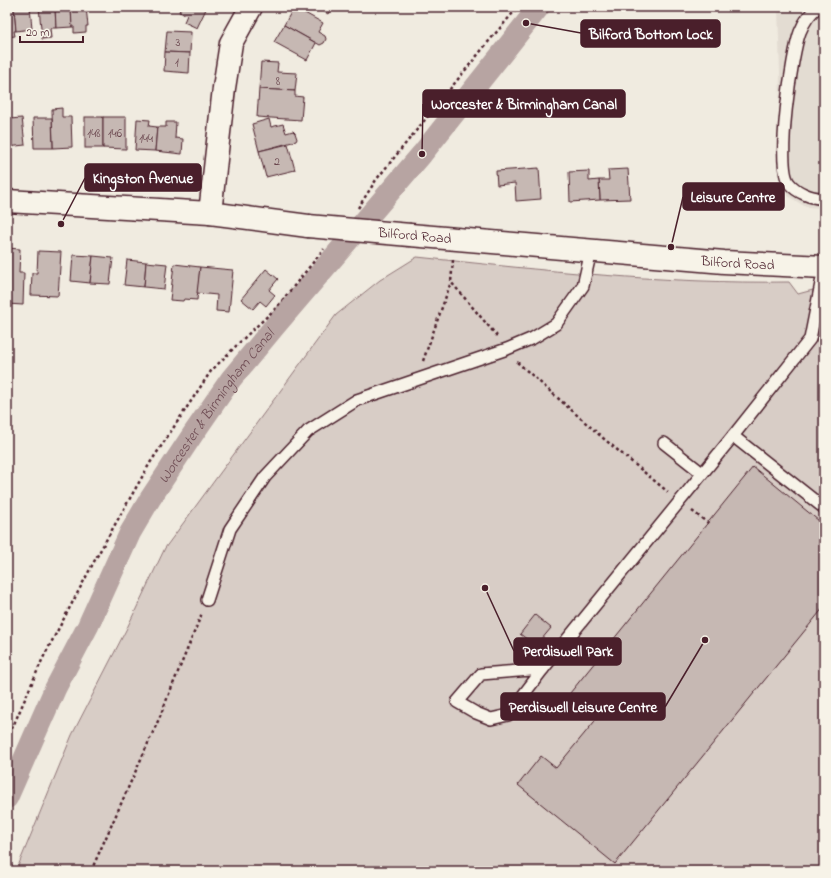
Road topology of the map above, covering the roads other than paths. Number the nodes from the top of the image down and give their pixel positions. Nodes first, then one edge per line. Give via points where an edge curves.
1 (251, 7) edge
2 (818, 7) edge
3 (824, 198) edge
4 (7, 201) edge
5 (210, 213) junction
6 (591, 251) junction
7 (824, 267) edge
8 (733, 436) junction
9 (664, 443) dead end
10 (702, 473) junction
11 (824, 508) edge
12 (207, 600) road end
13 (543, 669) junction

1 - 5 main road via 232,43 224,88
2 - 3 lane via 811,12 800,32 791,73 784,166 788,182 799,193
4 - 5 main road, Bilford Road
5 - 6 main road, Bilford Road, bridge via 308,226
6 - 7 main road, Bilford Road
6 - 12 lane via 583,286 556,324 533,338 507,349 357,400 308,431 265,477 230,529
7 - 8 lane via 810,339
8 - 10 lane
8 - 11 lane
9 - 10 lane
10 - 13 lane
13 - 13 lane via 508,715 492,719 476,714 456,702 481,674

